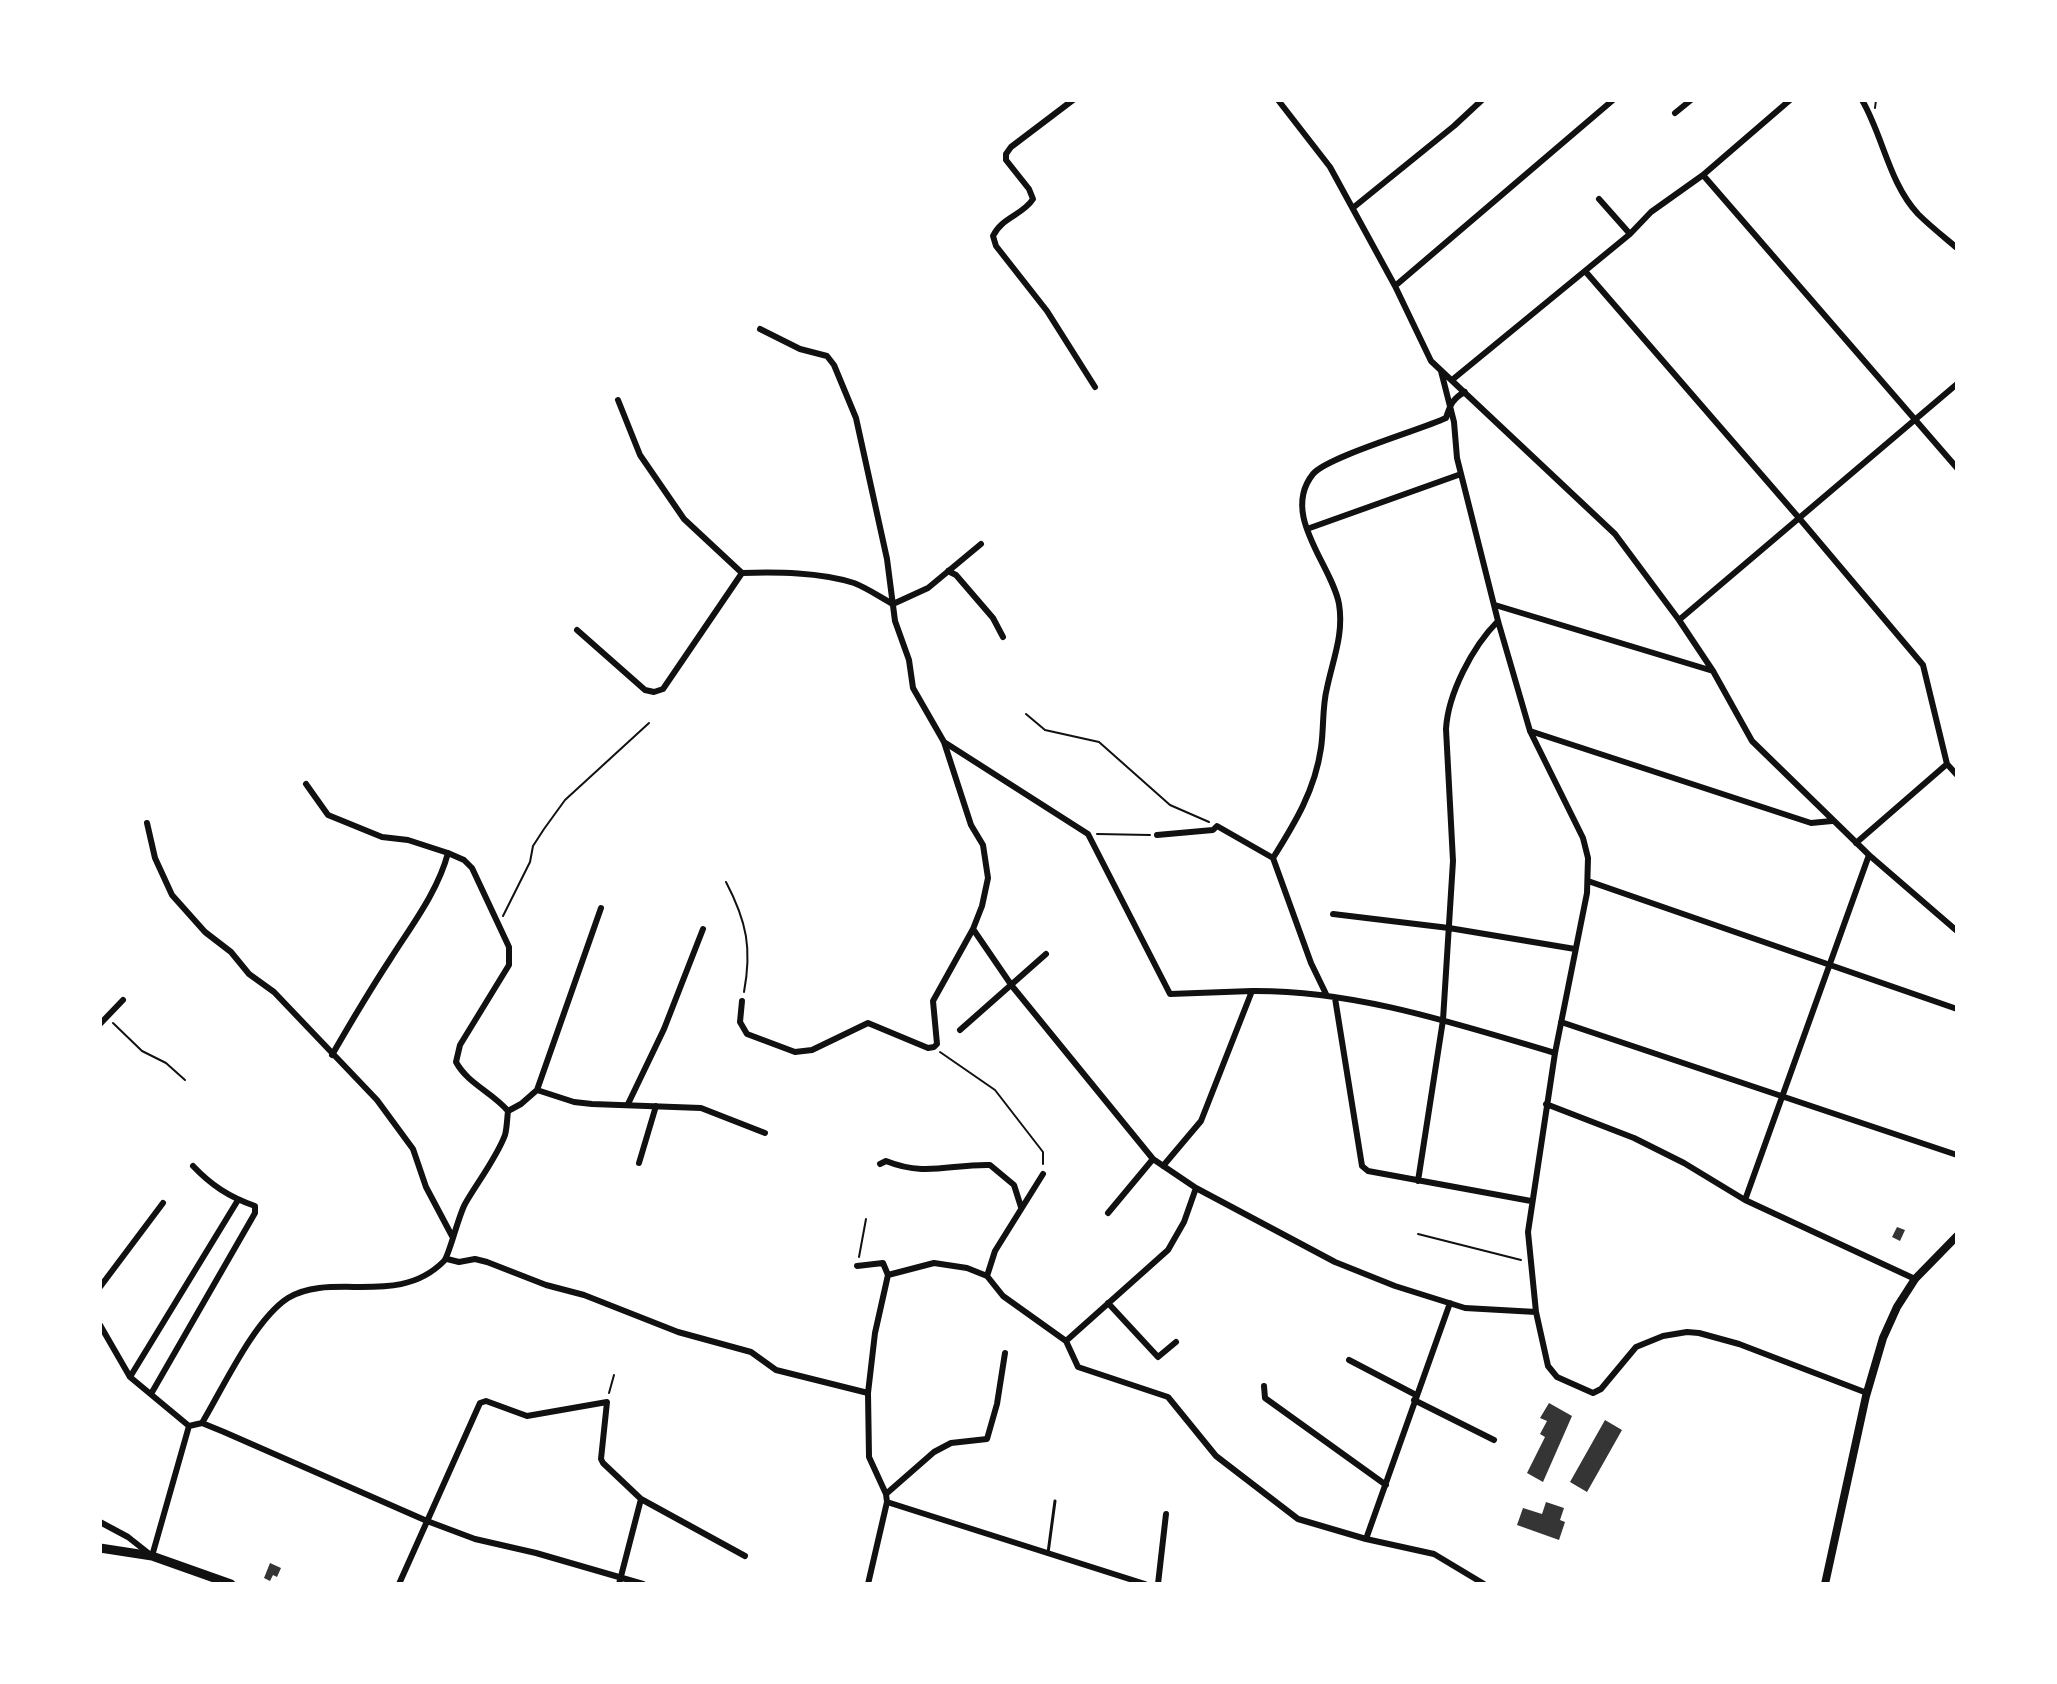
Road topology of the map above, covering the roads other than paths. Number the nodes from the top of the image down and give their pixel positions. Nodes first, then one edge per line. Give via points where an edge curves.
1 (1073, 100) edge
2 (1278, 100) edge
3 (1481, 100) edge
4 (1613, 100) edge
5 (1691, 100) edge
6 (1790, 100) edge
7 (1862, 100) edge
8 (1675, 113) dead end
9 (1703, 175) junction
10 (1599, 199) dead end
11 (1354, 207) junction
12 (1630, 234) junction
13 (1957, 248) edge
14 (1585, 271) junction
15 (1395, 286) junction
16 (760, 329) dead end
17 (1441, 371) junction
18 (1452, 380) junction
19 (1957, 384) edge
20 (1095, 387) dead end
21 (1465, 392) junction
22 (618, 400) dead end
23 (1450, 405) junction
24 (1914, 419) junction
25 (1957, 468) edge
26 (1461, 474) junction
27 (1799, 518) junction
28 (1307, 529) junction
29 (981, 544) dead end
30 (948, 571) junction
31 (742, 573) junction
32 (893, 604) junction
33 (1495, 605) junction
34 (1679, 620) junction
35 (1498, 621) junction
36 (577, 630) dead end
37 (1003, 637) dead end
38 (1713, 671) junction
39 (1530, 731) junction
40 (944, 742) junction
41 (1947, 764) junction
42 (1957, 775) edge
43 (306, 784) dead end
44 (1832, 821) junction
45 (147, 823) dead end
46 (1157, 835) road end
47 (1856, 843) junction
48 (448, 853) junction
49 (1869, 855) junction
50 (1273, 858) junction
51 (1588, 881) junction
52 (601, 908) dead end
53 (1333, 914) dead end
54 (1449, 928) junction
55 (703, 929) dead end
56 (973, 929) junction
57 (1957, 931) edge
58 (1575, 949) junction
59 (1046, 954) dead end
60 (1828, 966) junction
61 (1012, 986) junction
62 (1252, 991) junction
63 (1326, 994) junction
64 (1335, 998) junction
65 (123, 1000) dead end
66 (742, 1001) road end
67 (1957, 1009) edge
68 (1443, 1020) junction
69 (1561, 1022) junction
70 (100, 1024) edge
71 (960, 1030) dead end
72 (1555, 1053) junction
73 (332, 1055) junction
74 (537, 1090) junction
75 (1784, 1096) junction
76 (628, 1104) junction
77 (1546, 1104) junction
78 (656, 1106) junction
79 (508, 1111) junction
80 (765, 1133) dead end
81 (1957, 1155) edge
82 (1153, 1159) junction
83 (639, 1163) dead end
84 (880, 1164) dead end
85 (193, 1166) dead end
86 (1163, 1166) junction
87 (1043, 1174) road end
88 (1418, 1181) junction
89 (1196, 1188) junction
90 (238, 1200) junction
91 (1745, 1200) junction
92 (1531, 1201) junction
93 (163, 1203) dead end
94 (1021, 1207) junction
95 (1108, 1213) dead end
96 (452, 1236) junction
97 (1957, 1236) edge
98 (447, 1259) junction
99 (857, 1266) road end
100 (888, 1275) junction
101 (987, 1276) junction
102 (1915, 1279) junction
103 (100, 1287) edge
104 (1108, 1303) junction
105 (1450, 1303) junction
106 (1536, 1312) junction
107 (100, 1325) edge
108 (1066, 1341) junction
109 (1176, 1342) dead end
110 (1005, 1353) dead end
111 (1349, 1360) dead end
112 (130, 1377) junction
113 (1264, 1386) dead end
114 (868, 1393) junction
115 (1867, 1393) junction
116 (151, 1394) junction
117 (1415, 1398) junction
118 (202, 1423) junction
119 (189, 1426) junction
120 (1494, 1440) dead end
121 (1386, 1485) junction
122 (886, 1498) junction
123 (641, 1499) junction
124 (1055, 1501) dead end
125 (1166, 1514) dead end
126 (427, 1521) junction
127 (100, 1522) edge
128 (1366, 1539) junction
129 (100, 1548) edge
130 (1048, 1553) junction
131 (152, 1556) junction
132 (745, 1556) dead end
133 (620, 1581) edge
134 (231, 1584) edge
135 (399, 1584) edge
136 (643, 1584) edge
137 (868, 1584) edge
138 (1145, 1584) edge
139 (1158, 1584) edge
140 (1484, 1584) edge
141 (1825, 1584) edge

1 - 20 street via 1006,154 1033,199 993,236
2 - 11 street
3 - 11 street
4 - 15 street
5 - 8 street
6 - 9 street
7 - 13 street via 1916,213
9 - 12 street
9 - 24 street
10 - 12 street
11 - 15 street
12 - 14 street
14 - 18 street
14 - 27 street
15 - 17 street via 1431,361
16 - 32 street via 827,356 834,365 856,418
17 - 18 street
17 - 23 street
18 - 21 street
19 - 24 street
21 - 23 street
21 - 34 street via 1615,534
22 - 31 street via 640,455 684,519
23 - 26 street
23 - 28 street via 1446,418 1314,472 1302,496
24 - 25 street
24 - 27 street
26 - 28 street
26 - 33 street
27 - 34 street
27 - 41 street via 1923,665
28 - 50 street via 1339,602 1341,633 1326,690 1313,788
29 - 30 street
30 - 32 street via 928,588
30 - 37 street via 993,618
31 - 32 street via 843,580
31 - 36 street via 663,689 645,690
32 - 40 street via 913,688
33 - 35 street
33 - 38 street
34 - 38 street
35 - 39 street
35 - 54 street via 1447,709 1453,861
38 - 44 street via 1752,741
39 - 44 street via 1811,823
39 - 51 street via 1583,838
40 - 56 street via 971,825 983,845 988,878
40 - 62 street via 1088,834 1168,992
41 - 42 street
41 - 47 street
43 - 48 street via 328,815 382,837
44 - 47 street
45 - 73 street via 161,876 188,916 274,992
46 - 50 street via 1217,826
47 - 49 street
48 - 73 street via 428,900
48 - 79 street via 472,868 509,947 509,965 460,1045 456,1062 463,1075
49 - 57 street
49 - 60 street
50 - 63 street
51 - 58 street
51 - 60 street
52 - 74 street
53 - 54 street
54 - 58 street
54 - 68 street
55 - 76 street
56 - 61 street
56 - 66 street via 933,1001 934,1047 868,1023 812,1050 795,1052 747,1034 740,1022
58 - 69 street
59 - 61 street
60 - 67 street
60 - 75 street
61 - 71 street
61 - 82 street
62 - 63 street
62 - 86 street via 1201,1121
63 - 64 street
64 - 68 street
64 - 88 street via 1362,1166
65 - 70 street
68 - 72 street
68 - 88 street
69 - 72 street
69 - 75 street
72 - 77 street
73 - 96 street via 377,1100 413,1149
74 - 76 street via 574,1102
74 - 79 street
75 - 81 street
75 - 91 street
76 - 78 street
77 - 91 street via 1646,1144
77 - 92 street
78 - 80 street via 701,1108
78 - 83 street
79 - 96 street via 505,1134
82 - 86 street
82 - 95 street
84 - 94 street via 920,1170 990,1165 1014,1185
85 - 90 street via 210,1184
86 - 89 street
87 - 94 street
88 - 92 street
89 - 104 street via 1168,1250
89 - 105 street via 1335,1262
90 - 112 street
90 - 116 street via 255,1206 255,1213
91 - 102 street
92 - 106 street via 1528,1232
93 - 103 street
94 - 101 street
96 - 98 street
97 - 102 street
98 - 114 street via 487,1262 678,1332 751,1352 776,1370
98 - 118 street via 405,1282 312,1288 288,1298 264,1319
99 - 100 street via 883,1263
100 - 101 street via 934,1263
100 - 114 street
101 - 108 street via 1003,1296
102 - 115 street via 1883,1338
104 - 108 street
104 - 109 street via 1158,1357
105 - 106 street via 1481,1311
105 - 117 street
106 - 115 street via 1550,1370 1593,1393 1636,1347 1670,1334 1699,1333
107 - 112 street
108 - 128 street via 1078,1367 1168,1397 1216,1456 1298,1519
110 - 122 street via 987,1439 951,1443 934,1452
111 - 117 street
112 - 116 street
113 - 121 street via 1265,1398
114 - 122 street via 869,1457
115 - 141 street
116 - 119 street
117 - 120 street
117 - 121 street
118 - 119 street
118 - 126 street
119 - 131 street
121 - 128 street
122 - 130 street
122 - 137 street
123 - 126 street via 601,1459 607,1402 529,1416 486,1401 480,1403
123 - 132 street
123 - 133 street
124 - 130 lane
125 - 139 street
126 - 133 street
126 - 135 street
127 - 131 street
128 - 140 street via 1434,1554
129 - 131 main road
130 - 138 street
131 - 134 main road
133 - 136 street

